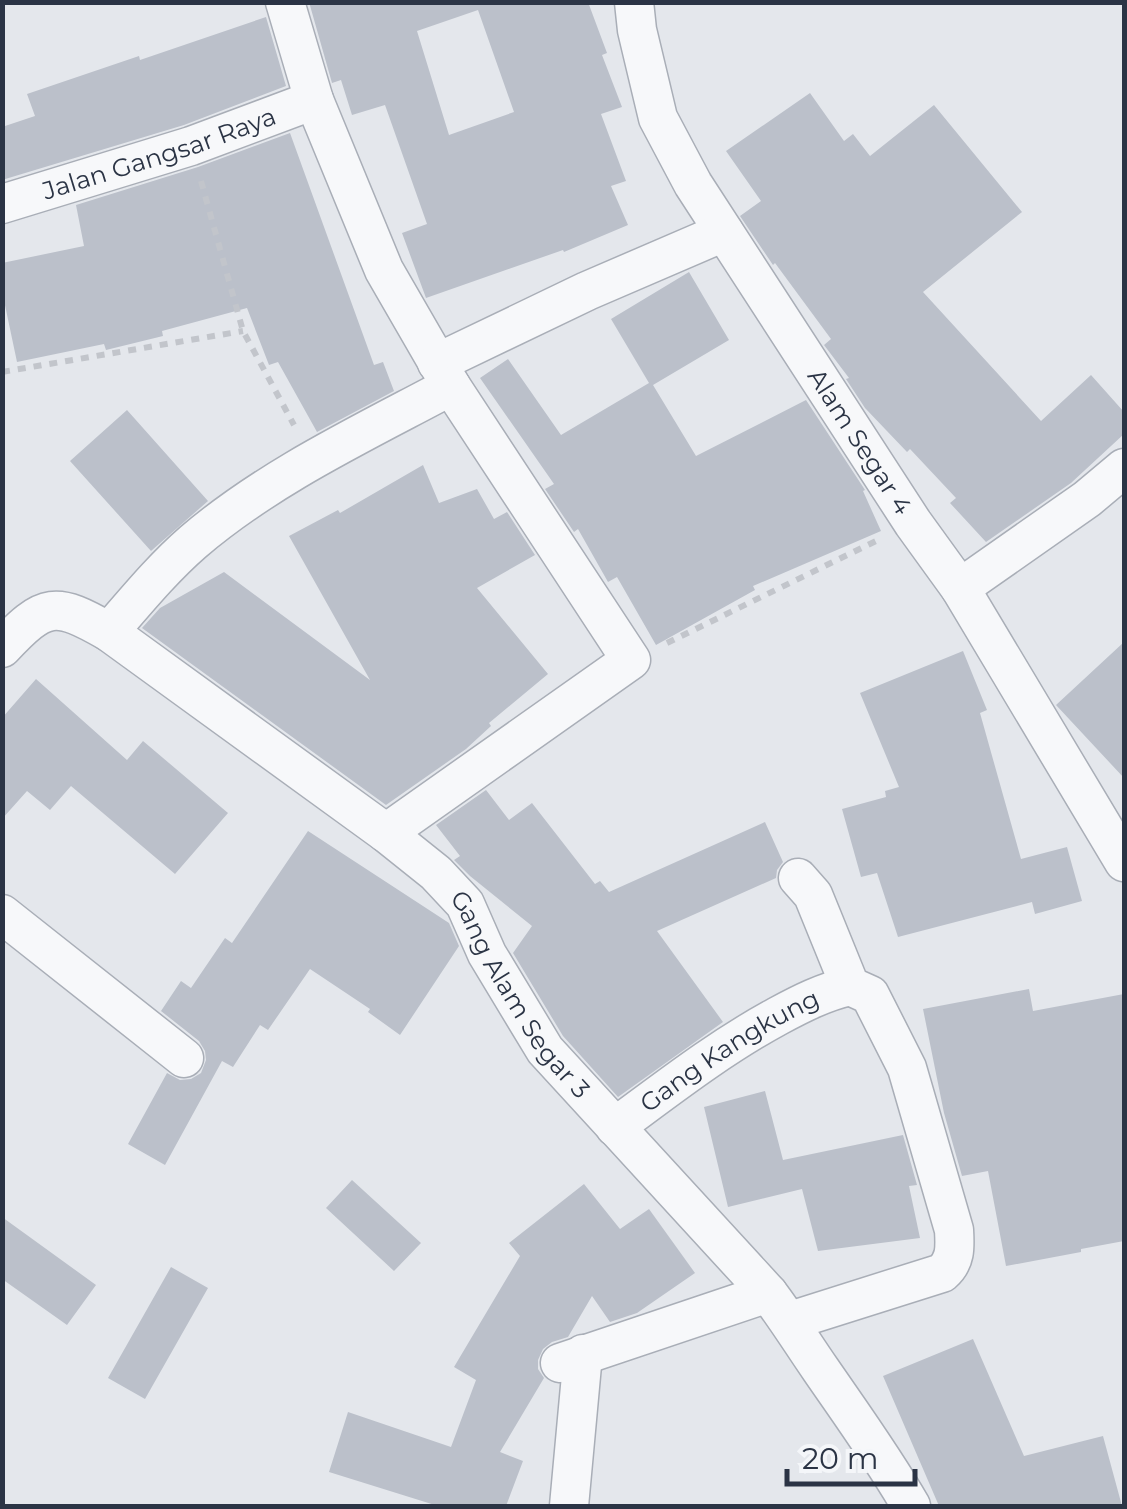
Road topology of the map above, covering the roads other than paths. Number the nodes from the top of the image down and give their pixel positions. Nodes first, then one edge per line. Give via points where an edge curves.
1 (285, 2) edge
2 (634, 2) edge
3 (314, 100) junction
4 (2, 204) edge
5 (724, 232) junction
6 (444, 375) junction
7 (1124, 468) edge
8 (960, 588) junction
9 (109, 632) junction
10 (14, 636) edge
11 (386, 833) junction
12 (1124, 862) edge
13 (798, 878) dead end
14 (2, 914) edge
15 (850, 986) junction
16 (184, 1058) dead end
17 (614, 1128) junction
18 (779, 1307) junction
19 (568, 1506) edge
20 (911, 1506) edge

1 - 3 street
2 - 5 street, Alam Segar 4 via 658,118
3 - 4 street, Jalan Gangsar Raya
3 - 6 street via 384,270
5 - 6 street via 587,290
5 - 8 street, Alam Segar 4
6 - 9 street via 226,516 162,571
6 - 11 street via 631,660
7 - 8 street
8 - 12 street, Alam Segar 4
9 - 10 street, Gang Alam Segar 3 via 55,609
9 - 11 street, Gang Alam Segar 3
11 - 17 street, Gang Alam Segar 3 via 464,904 546,1050
13 - 15 street via 812,895
14 - 16 street
15 - 17 street, Gang Kangkung via 824,992 747,1033
15 - 18 street via 870,995 907,1068 954,1230 954,1254 942,1273
17 - 18 street, Gang Alam Segar 3
18 - 19 street via 571,1358
18 - 20 street, Gang Alam Segar 3

